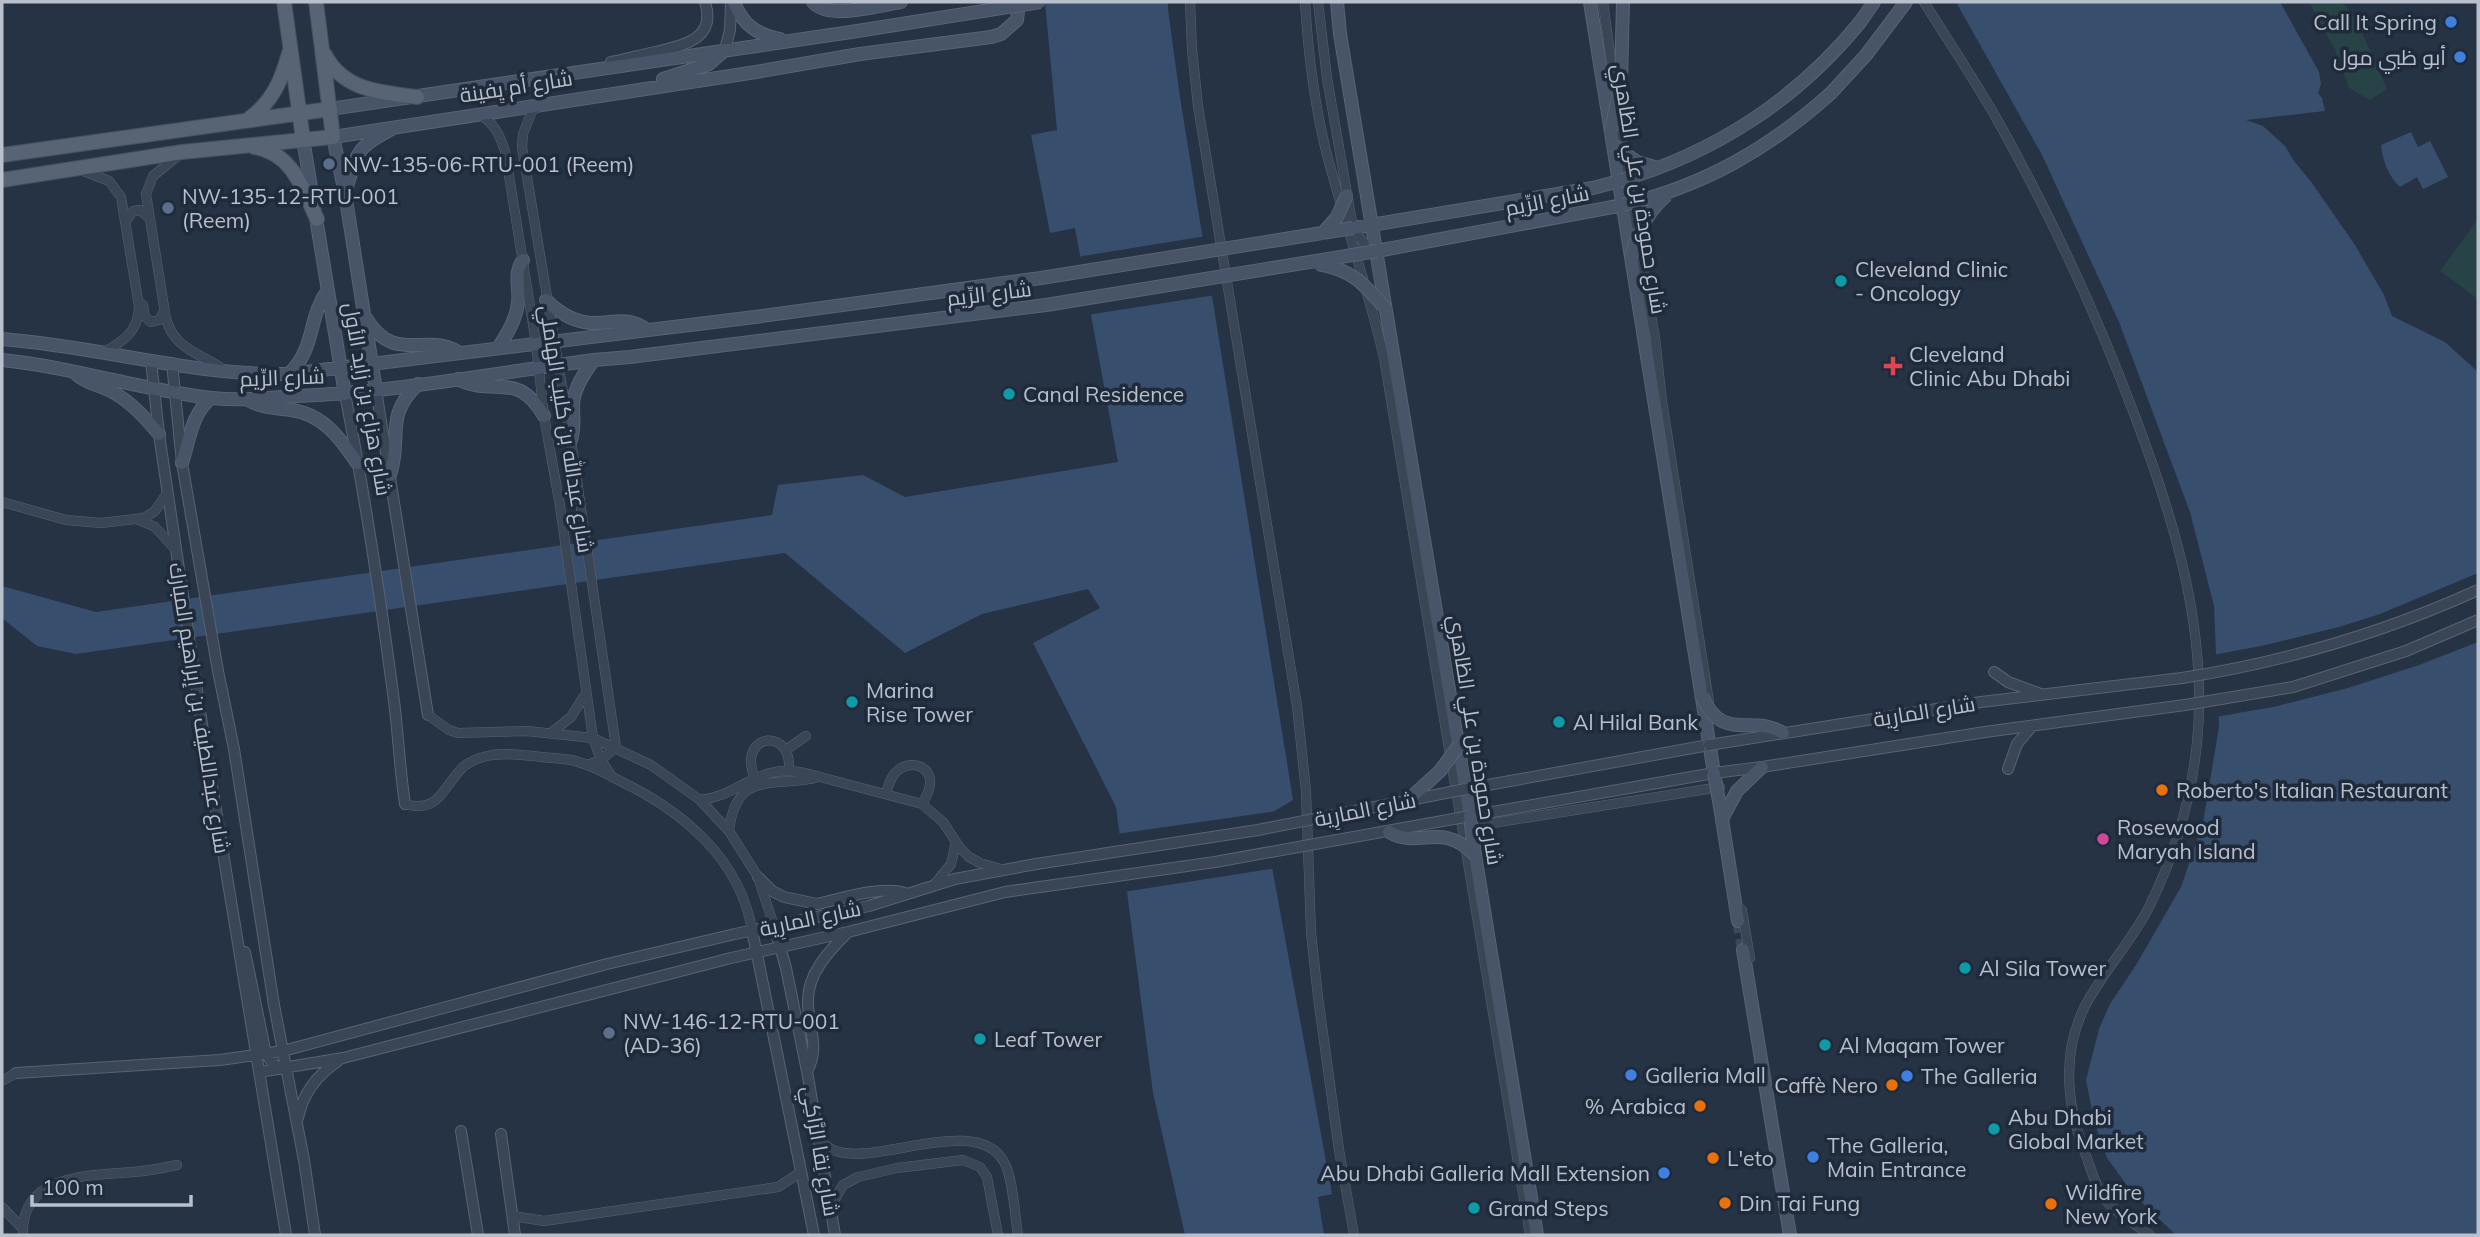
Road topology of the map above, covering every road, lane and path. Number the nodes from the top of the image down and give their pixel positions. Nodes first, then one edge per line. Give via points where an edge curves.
1 (284, 2) edge
2 (316, 2) edge
3 (705, 2) edge
4 (732, 2) edge
5 (813, 2) edge
6 (901, 2) edge
7 (1018, 2) edge
8 (1040, 2) edge
9 (1190, 2) edge
10 (1305, 2) edge
11 (1318, 2) edge
12 (1337, 2) edge
13 (1590, 2) edge
14 (1603, 2) edge
15 (1623, 2) edge
16 (1874, 2) edge
17 (1906, 2) edge
18 (1924, 2) edge
19 (788, 41) junction
20 (290, 48) junction
21 (725, 50) junction
22 (323, 52) junction
23 (569, 72) junction
24 (644, 89) junction
25 (417, 97) junction
26 (548, 102) junction
27 (330, 109) junction
28 (299, 112) junction
29 (477, 113) junction
30 (247, 120) junction
31 (400, 125) junction
32 (1611, 131) junction
33 (333, 137) junction
34 (303, 139) junction
35 (242, 145) junction
36 (1613, 145) junction
37 (182, 152) junction
38 (2, 155) edge
39 (506, 159) junction
40 (524, 159) junction
41 (1658, 168) junction
42 (79, 169) junction
43 (1622, 176) junction
44 (2, 180) edge
45 (1672, 191) junction
46 (345, 193) junction
47 (1347, 194) junction
48 (1623, 205) junction
49 (149, 218) junction
50 (317, 219) junction
51 (126, 221) junction
52 (1372, 226) junction
53 (1353, 228) junction
54 (1322, 233) junction
55 (1377, 251) junction
56 (1631, 257) junction
57 (523, 260) junction
58 (1304, 262) junction
59 (135, 276) junction
60 (328, 290) junction
61 (546, 300) junction
62 (1386, 309) junction
63 (164, 311) junction
64 (364, 315) junction
65 (647, 330) junction
66 (2, 339) edge
67 (554, 341) junction
68 (536, 343) junction
69 (498, 348) junction
70 (103, 352) junction
71 (459, 352) junction
72 (2, 360) edge
73 (594, 360) junction
74 (150, 361) junction
75 (172, 363) junction
76 (372, 364) junction
77 (558, 365) junction
78 (539, 367) junction
79 (340, 368) junction
80 (73, 370) junction
81 (229, 373) junction
82 (289, 374) junction
83 (458, 379) junction
84 (418, 384) junction
85 (153, 388) junction
86 (376, 390) junction
87 (175, 391) junction
88 (345, 394) junction
89 (211, 398) junction
90 (245, 399) junction
91 (544, 416) junction
92 (159, 434) junction
93 (570, 440) junction
94 (182, 463) junction
95 (357, 463) junction
96 (390, 475) junction
97 (167, 493) junction
98 (2, 502) edge
99 (137, 519) junction
100 (176, 555) junction
101 (2478, 590) edge
102 (2478, 620) edge
103 (1994, 672) dead end
104 (586, 693) junction
105 (2044, 694) junction
106 (1702, 696) junction
107 (428, 715) joint
108 (2032, 726) junction
109 (551, 733) junction
110 (1783, 733) junction
111 (806, 736) dead end
112 (593, 738) junction
113 (1459, 745) junction
114 (1709, 745) junction
115 (616, 747) junction
116 (787, 749) junction
117 (601, 760) junction
118 (588, 765) junction
119 (1762, 767) junction
120 (2008, 769) dead end
121 (789, 771) junction
122 (1714, 773) junction
123 (612, 777) junction
124 (817, 778) junction
125 (758, 782) junction
126 (1723, 787) junction
127 (1466, 789) junction
128 (886, 793) junction
129 (700, 800) junction
130 (1406, 802) junction
131 (405, 804) joint
132 (922, 804) junction
133 (1470, 816) junction
134 (1722, 818) junction
135 (1463, 828) junction
136 (729, 831) junction
137 (1389, 832) junction
138 (956, 842) junction
139 (1475, 856) junction
140 (1001, 869) junction
141 (758, 877) junction
142 (933, 886) junction
143 (907, 894) junction
144 (1738, 921) tunnel mouth
145 (774, 926) junction
146 (752, 930) junction
147 (848, 932) junction
148 (780, 948) junction
149 (1743, 950) tunnel mouth
150 (756, 953) junction
151 (283, 1051) junction
152 (261, 1055) junction
153 (343, 1058) junction
154 (286, 1068) junction
155 (807, 1071) junction
156 (260, 1072) junction
157 (16, 1073) joint
158 (2, 1082) edge
159 (297, 1124) junction
160 (461, 1131) dead end
161 (501, 1133) dead end
162 (818, 1139) junction
163 (883, 1150) junction
164 (177, 1165) dead end
165 (897, 1168) junction
166 (801, 1171) junction
167 (831, 1206) junction
168 (2, 1207) edge
169 (513, 1216) junction
170 (23, 1232) edge
171 (286, 1235) edge
172 (314, 1235) edge
173 (478, 1235) edge
174 (515, 1235) edge
175 (814, 1235) edge
176 (835, 1235) edge
177 (998, 1235) edge
178 (1018, 1235) edge
179 (1354, 1235) edge
180 (1530, 1235) edge
181 (1537, 1235) edge
182 (1792, 1235) edge
183 (2150, 1235) edge

1 - 20 main road, شارع هزاع بن زايد الأول
2 - 22 main road, شارع هزاع بن زايد الأول
3 - 23 street via 708,19 691,44
4 - 19 main road via 751,28
4 - 21 street
5 - 6 main road via 830,12
7 - 24 main road, شارع أم يِفينة via 1017,20 992,37
8 - 19 main road, شارع أم يِفينة, bridge
9 - 179 street via 1198,106 1297,706 1315,971
10 - 135 street via 1321,127 1384,358
11 - 47 street
12 - 52 main road, شارع حمودة بن علي الظاهري
13 - 32 main road, شارع حمودة بن علي الظاهري
14 - 43 street, شارع حمودة بن علي الظاهري
15 - 32 main road, bridge via 1621,81
16 - 41 main road, شارع الرِّيم, bridge via 1838,47 1778,103 1720,140
17 - 45 main road, شارع الرِّيم, bridge via 1866,55 1794,124 1740,161
18 - 183 street via 1997,121 2077,275 2162,488 2185,572 2199,696 2188,801 2152,902 2084,1009 2068,1080 2076,1127 2096,1184 2105,1200
19 - 21 main road, شارع أم يِفينة
20 - 28 main road, شارع هزاع بن زايد الأول
20 - 30 main road via 273,95
21 - 23 main road, شارع أم يِفينة
21 - 24 main road via 709,64
22 - 25 main road via 351,83
22 - 27 main road, شارع هزاع بن زايد الأول
23 - 25 main road, شارع أم يِفينة
24 - 26 main road, شارع أم يِفينة
25 - 27 main road, شارع أم يِفينة
26 - 29 main road, شارع أم يِفينة
26 - 40 street, شارع عبدالله بن كليب الهاملي via 531,111 523,134
27 - 28 main road, شارع أم يِفينة
27 - 33 main road, شارع هزاع بن زايد الأول
28 - 30 main road, شارع أم يِفينة
28 - 34 main road, شارع هزاع بن زايد الأول
29 - 31 main road, شارع أم يِفينة
29 - 39 street, شارع عبدالله بن كليب الهاملي via 497,131
30 - 38 main road, شارع أم يِفينة
31 - 33 main road, شارع أم يِفينة
31 - 46 main road via 362,147
32 - 36 main road, شارع حمودة بن علي الظاهري, bridge
33 - 34 main road, شارع أم يِفينة
33 - 46 main road, شارع هزاع بن زايد الأول
34 - 35 main road, شارع أم يِفينة
34 - 50 main road, شارع هزاع بن زايد الأول
35 - 37 main road, شارع أم يِفينة
35 - 50 main road via 265,149 286,161
36 - 41 main road, bridge via 1637,162
36 - 43 main road, شارع حمودة بن علي الظاهري
37 - 42 main road, شارع أم يِفينة
37 - 49 street via 148,184
39 - 40 street
39 - 57 street, شارع عبدالله بن كليب الهاملي
40 - 61 street, شارع عبدالله بن كليب الهاملي
41 - 43 main road, شارع الرِّيم, bridge
42 - 44 main road, شارع أم يِفينة
42 - 51 street via 117,189
43 - 48 main road, شارع حمودة بن علي الظاهري
43 - 52 main road, شارع الرِّيم via 1593,188
43 - 126 street via 1655,338
45 - 48 main road, شارع الرِّيم, bridge
45 - 56 main road, bridge via 1646,219
46 - 64 main road, شارع هزاع بن زايد الأول
47 - 53 street
47 - 54 main road, bridge via 1337,217
48 - 55 main road, شارع الرِّيم
48 - 56 main road, شارع حمودة بن علي الظاهري, bridge
49 - 51 street via 133,211
49 - 63 street
50 - 60 main road, شارع هزاع بن زايد الأول
51 - 59 street
52 - 53 main road, شارع الرِّيم
52 - 55 main road, شارع حمودة بن علي الظاهري
53 - 54 main road, شارع الرِّيم, bridge
53 - 55 street
54 - 65 main road, شارع الرِّيم, bridge via 1041,278
55 - 58 main road, شارع الرِّيم, bridge
55 - 62 main road, شارع حمودة بن علي الظاهري
56 - 106 main road, شارع حمودة بن علي الظاهري
57 - 68 street, شارع عبدالله بن كليب الهاملي
57 - 69 main road via 516,275 517,309
58 - 62 main road, bridge via 1351,274
58 - 73 main road, شارع الرِّيم, bridge via 1046,305
59 - 63 street via 148,320 159,320
59 - 70 street via 138,320 123,341
60 - 79 main road, شارع هزاع بن زايد الأول
60 - 82 main road via 318,306 307,349
61 - 65 main road via 584,322 628,320
61 - 67 street, شارع عبدالله بن كليب الهاملي
62 - 113 main road, شارع حمودة بن علي الظاهري
63 - 81 street via 170,332 181,346
64 - 71 main road via 391,342 445,345
64 - 76 main road, شارع هزاع بن زايد الأول
65 - 67 main road, شارع الرِّيم
66 - 70 main road, شارع الرِّيم
67 - 68 main road, شارع الرِّيم
67 - 77 street, شارع عبدالله بن كليب الهاملي
68 - 69 main road, شارع الرِّيم
68 - 78 street, شارع عبدالله بن كليب الهاملي
69 - 71 main road, شارع الرِّيم
70 - 74 main road, شارع الرِّيم
71 - 76 main road, شارع الرِّيم
72 - 80 main road, شارع الرِّيم
73 - 77 main road, شارع الرِّيم
73 - 93 main road via 574,398
74 - 75 main road, شارع الرِّيم
74 - 85 street, شارع عبداللطيف بن إبراهيم المبارك
75 - 81 main road, شارع الرِّيم
75 - 87 street, شارع عبداللطيف بن إبراهيم المبارك
76 - 79 main road, شارع الرِّيم
76 - 86 main road, شارع هزاع بن زايد الأول
77 - 78 main road, شارع الرِّيم
77 - 93 street, شارع عبدالله بن كليب الهاملي
78 - 83 main road, شارع الرِّيم
78 - 91 street, شارع عبدالله بن كليب الهاملي
79 - 82 main road, شارع الرِّيم
79 - 88 main road, شارع هزاع بن زايد الأول
80 - 85 main road, شارع الرِّيم
80 - 92 main road via 83,380 127,401
81 - 82 main road, شارع الرِّيم
83 - 84 main road, شارع الرِّيم
83 - 91 main road via 473,386 515,388 529,396
84 - 86 main road, شارع الرِّيم
84 - 96 main road via 398,411
85 - 87 main road, شارع الرِّيم
85 - 92 street, شارع عبداللطيف بن إبراهيم المبارك
86 - 88 main road, شارع الرِّيم
86 - 96 street, شارع هزاع بن زايد الأول
87 - 89 main road, شارع الرِّيم
87 - 94 street, شارع عبداللطيف بن إبراهيم المبارك
88 - 90 main road, شارع الرِّيم
88 - 95 street, شارع هزاع بن زايد الأول
89 - 90 main road, شارع الرِّيم
89 - 94 main road via 194,420
90 - 95 main road via 318,420
91 - 104 street, شارع عبدالله بن كليب الهاملي
92 - 97 street, شارع عبداللطيف بن إبراهيم المبارك
93 - 115 street, شارع عبدالله بن كليب الهاملي
94 - 151 street, شارع عبداللطيف بن إبراهيم المبارك
95 - 131 street, شارع هزاع بن زايد الأول via 373,549
96 - 107 street, شارع هزاع بن زايد الأول
97 - 99 street via 155,511
97 - 100 street, شارع عبداللطيف بن إبراهيم المبارك
98 - 99 street via 75,521
99 - 100 street via 155,527
100 - 152 street, شارع عبداللطيف بن إبراهيم المبارك via 235,930
101 - 105 street, شارع المارِية, bridge via 2393,625 2306,653 2224,671
102 - 108 street, شارع المارِية, bridge via 2406,652 2292,687
103 - 105 street via 2016,686
104 - 109 street via 570,717
104 - 112 street, شارع عبدالله بن كليب الهاملي
105 - 110 street, شارع المارِية, bridge
106 - 110 main road, bridge via 1712,713 1727,724 1767,726
106 - 114 main road, شارع حمودة بن علي الظاهري, bridge
107 - 109 street, شارع نِقا الرَّاكِي via 458,733
108 - 119 street, شارع المارِية
108 - 120 street via 2017,744
109 - 112 street, شارع نِقا الرَّاكِي
110 - 114 street, شارع المارِية, bridge
111 - 116 street
112 - 115 street, شارع نِقا الرَّاكِي
112 - 117 street, شارع عبدالله بن كليب الهاملي
113 - 127 main road, شارع حمودة بن علي الظاهري
113 - 130 main road, bridge via 1430,782
114 - 122 main road, شارع حمودة بن علي الظاهري
114 - 127 street, شارع المارِية
115 - 117 street
115 - 129 street, شارع نِقا الرَّاكِي
116 - 121 street
116 - 125 street via 775,741 756,747 750,760
117 - 118 street
117 - 123 street, شارع عبدالله بن كليب الهاملي
118 - 123 street, شارع نِقا الرَّاكِي
118 - 131 street, شارع نِقا الرَّاكِي via 509,754 488,756 464,766 432,803
119 - 122 street, شارع المارِية, bridge
119 - 134 main road, bridge via 1737,791
121 - 124 street
121 - 125 street
122 - 133 street, شارع المارِية
122 - 134 main road, شارع حمودة بن علي الظاهري, bridge
123 - 146 street, شارع نِقا الرَّاكِي via 673,811 718,853 747,904
124 - 125 street
124 - 128 street
125 - 129 street
125 - 136 street via 736,801
126 - 135 street
126 - 182 street
127 - 130 street, شارع المارِية, bridge
127 - 133 main road, شارع حمودة بن علي الظاهري
128 - 132 street
128 - 132 street via 892,775 915,764 929,776
129 - 136 street, شارع نِقا الرَّاكِي
130 - 140 street, شارع المارِية, bridge
132 - 138 street via 943,822
133 - 137 street, شارع المارِية, bridge
133 - 139 main road, شارع حمودة بن علي الظاهري, bridge
134 - 144 main road, شارع حمودة بن علي الظاهري
135 - 180 street
136 - 141 street, شارع نِقا الرَّاكِي
137 - 139 main road, bridge via 1408,838 1444,837 1461,843
137 - 147 street, شارع المارِية, bridge via 1004,892
138 - 140 street via 969,857
138 - 142 street via 951,864
139 - 181 main road, شارع حمودة بن علي الظاهري
140 - 142 street, شارع المارِية
141 - 143 street via 776,894 817,904 889,890
141 - 145 street, شارع نِقا الرَّاكِي
142 - 143 street, شارع المارِية
143 - 145 street, شارع المارِية
145 - 146 street, شارع المارِية
145 - 148 street, شارع نِقا الرَّاكِي
146 - 150 street, شارع نِقا الرَّاكِي
146 - 151 street, شارع المارِية
147 - 148 street, شارع المارِية
147 - 155 street via 821,963 808,991 814,1046
148 - 150 street, شارع المارِية
148 - 155 street, شارع نِقا الرَّاكِي
149 - 182 main road
150 - 153 street, شارع المارِية
150 - 166 street, شارع نِقا الرَّاكِي
151 - 152 street, شارع المارِية
151 - 154 street, شارع عبداللطيف بن إبراهيم المبارك
152 - 154 street
152 - 156 street, شارع عبداللطيف بن إبراهيم المبارك
152 - 157 street, شارع المارِية
153 - 154 street, شارع المارِية
153 - 159 street via 310,1086
154 - 156 street, شارع المارِية
154 - 159 street, شارع عبداللطيف بن إبراهيم المبارك
155 - 162 street, شارع نِقا الرَّاكِي
156 - 171 street, شارع عبداللطيف بن إبراهيم المبارك
157 - 158 street
159 - 172 street, شارع عبداللطيف بن إبراهيم المبارك
160 - 173 street
161 - 169 street
162 - 163 street via 844,1153
162 - 167 street, شارع نِقا الرَّاكِي
163 - 165 street via 879,1156 882,1165
163 - 178 street via 958,1141 991,1148 1007,1167
164 - 170 street via 88,1175 55,1184 34,1200
165 - 167 street via 849,1181
165 - 177 street via 957,1160 975,1164 989,1183
166 - 169 street via 778,1187 544,1221
166 - 175 street, شارع نِقا الرَّاكِي
167 - 176 street, شارع نِقا الرَّاكِي
168 - 170 street
169 - 174 street

